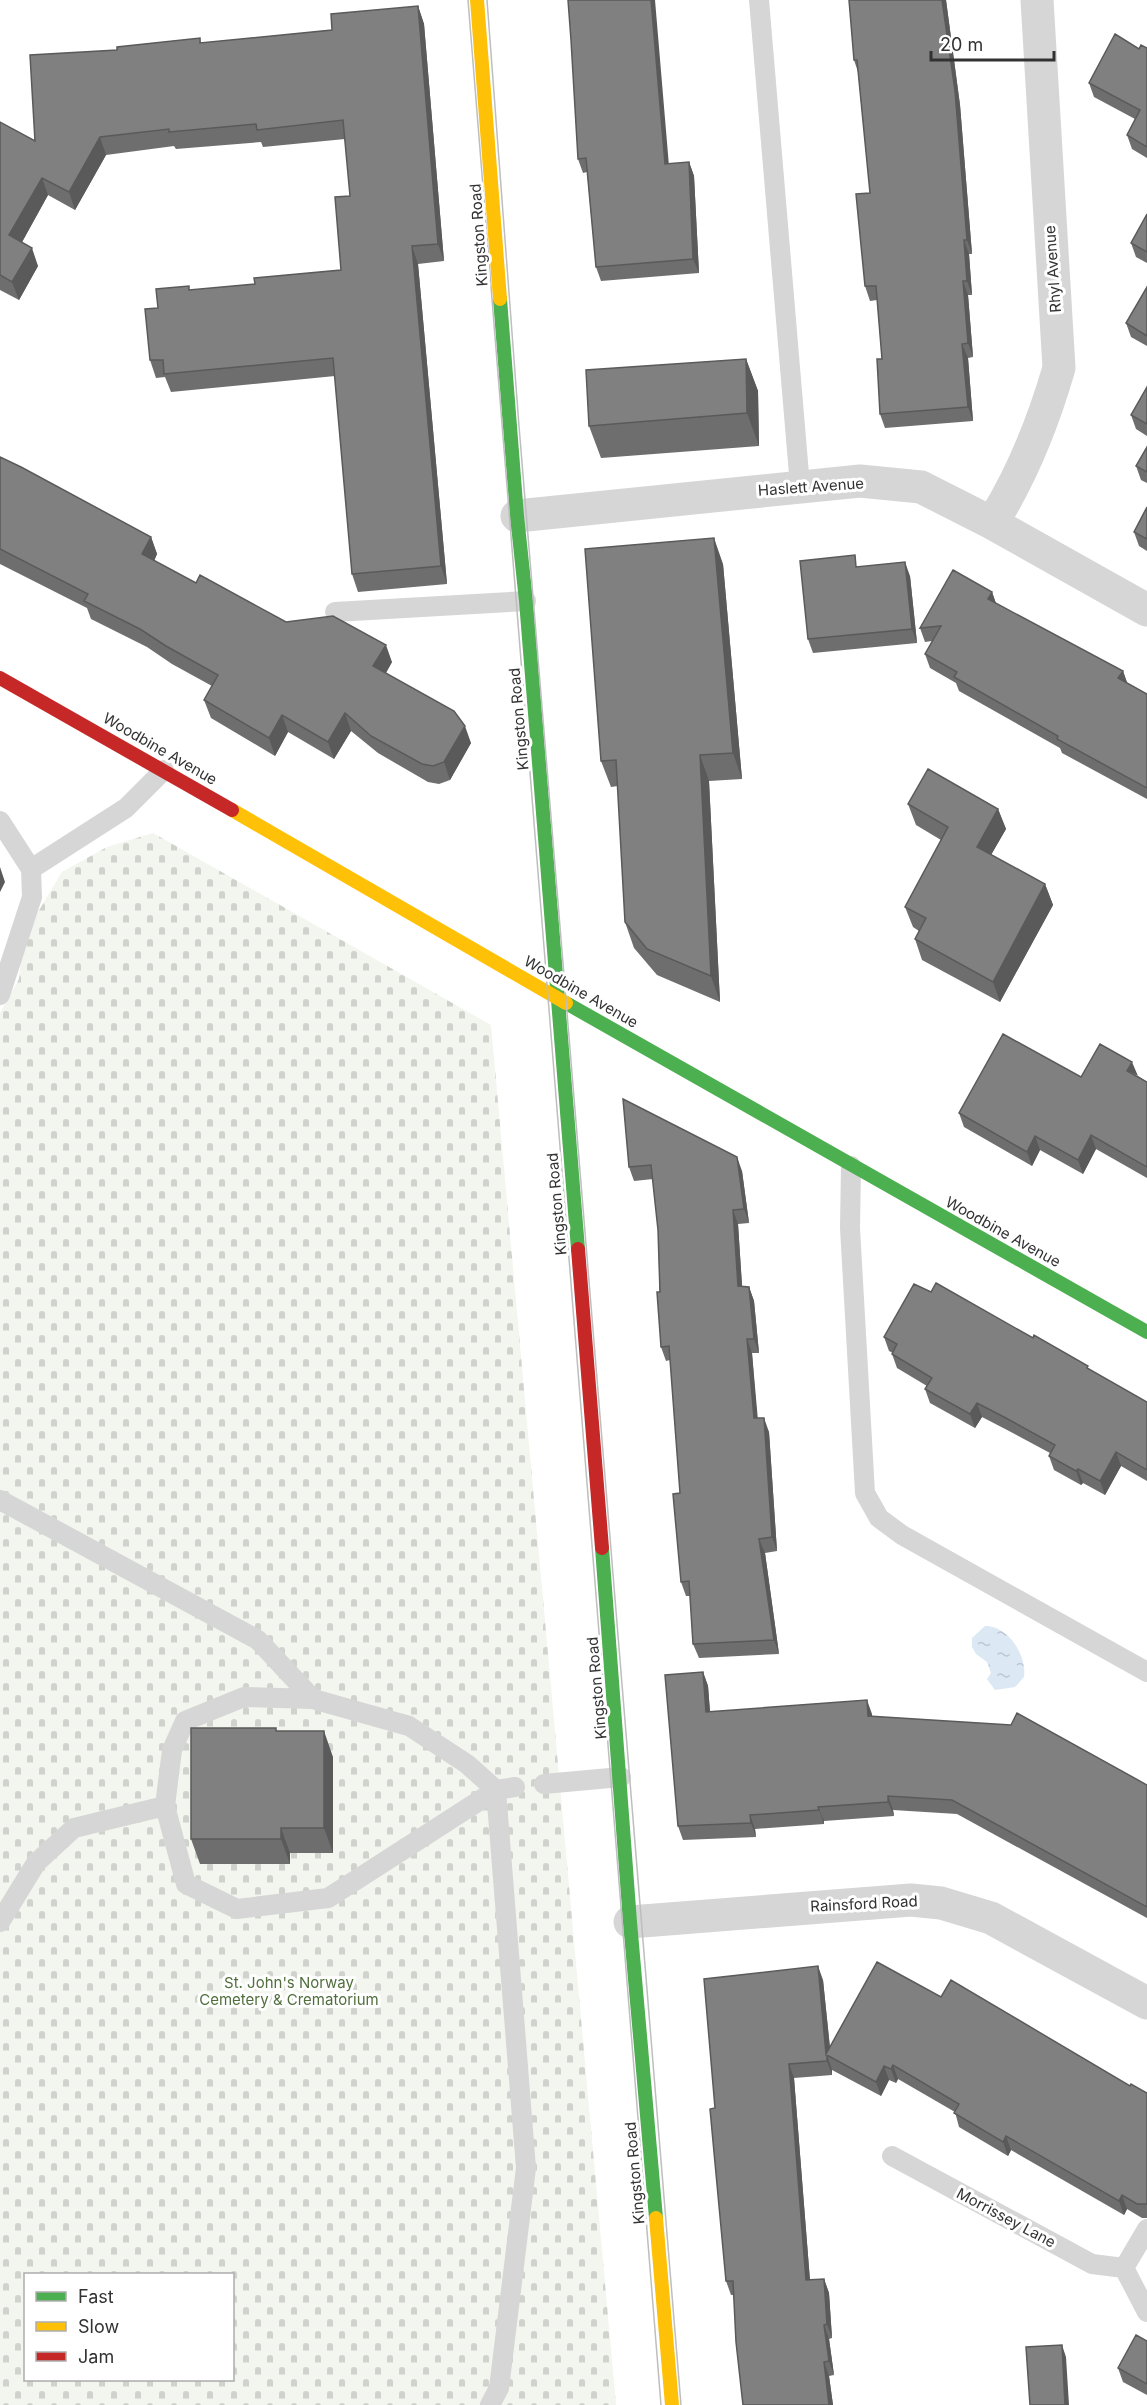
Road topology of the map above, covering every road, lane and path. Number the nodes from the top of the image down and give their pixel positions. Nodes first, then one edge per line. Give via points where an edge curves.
1 (477, 0) edge
2 (759, 0) edge
3 (1037, 0) edge
4 (800, 486) junction
5 (517, 516) junction
6 (992, 523) junction
7 (526, 601) junction
8 (1147, 610) edge
9 (335, 612) dead end
10 (0, 678) edge
11 (164, 770) junction
12 (0, 820) edge
13 (31, 868) junction
14 (0, 995) edge
15 (557, 998) junction
16 (851, 1166) junction
17 (1147, 1332) edge
18 (0, 1500) edge
19 (1147, 1672) edge
20 (313, 1699) junction
21 (621, 1777) junction
22 (544, 1784) dead end
23 (505, 1789) junction
24 (165, 1806) junction
25 (0, 1922) edge
26 (630, 1922) junction
27 (1147, 2003) edge
28 (892, 2156) dead end
29 (1147, 2229) edge
30 (1124, 2268) junction
31 (1147, 2313) edge
32 (490, 2405) edge
33 (672, 2405) edge

1 - 5 main road, Kingston Road
2 - 4 lane
3 - 6 street, Rhyl Avenue via 1059,368 1043,423 1019,480
4 - 5 street, Haslett Avenue
4 - 6 street, Haslett Avenue via 860,481 921,487
5 - 7 main road, Kingston Road
6 - 8 street, Haslett Avenue
7 - 9 lane
7 - 15 main road, Kingston Road
10 - 11 main road, Woodbine Avenue
11 - 13 lane via 126,808
11 - 15 main road, Woodbine Avenue
12 - 13 lane
13 - 14 lane via 32,897
15 - 16 main road, Woodbine Avenue
15 - 21 main road, Kingston Road
16 - 17 main road, Woodbine Avenue
16 - 19 lane via 850,1228 865,1493 879,1518 902,1535
18 - 20 lane via 258,1640
20 - 23 lane via 409,1726
20 - 24 lane via 244,1697 185,1721 172,1750
21 - 22 lane
21 - 26 main road, Kingston Road
23 - 24 lane via 328,1898 237,1909 186,1884
23 - 32 lane via 526,2168 499,2388
24 - 25 lane via 74,1828 36,1863
26 - 27 street, Rainsford Road via 911,1900 941,1903 991,1918
26 - 33 main road, Kingston Road
28 - 30 lane, Morrissey Lane via 1092,2264
29 - 30 lane
30 - 31 lane

